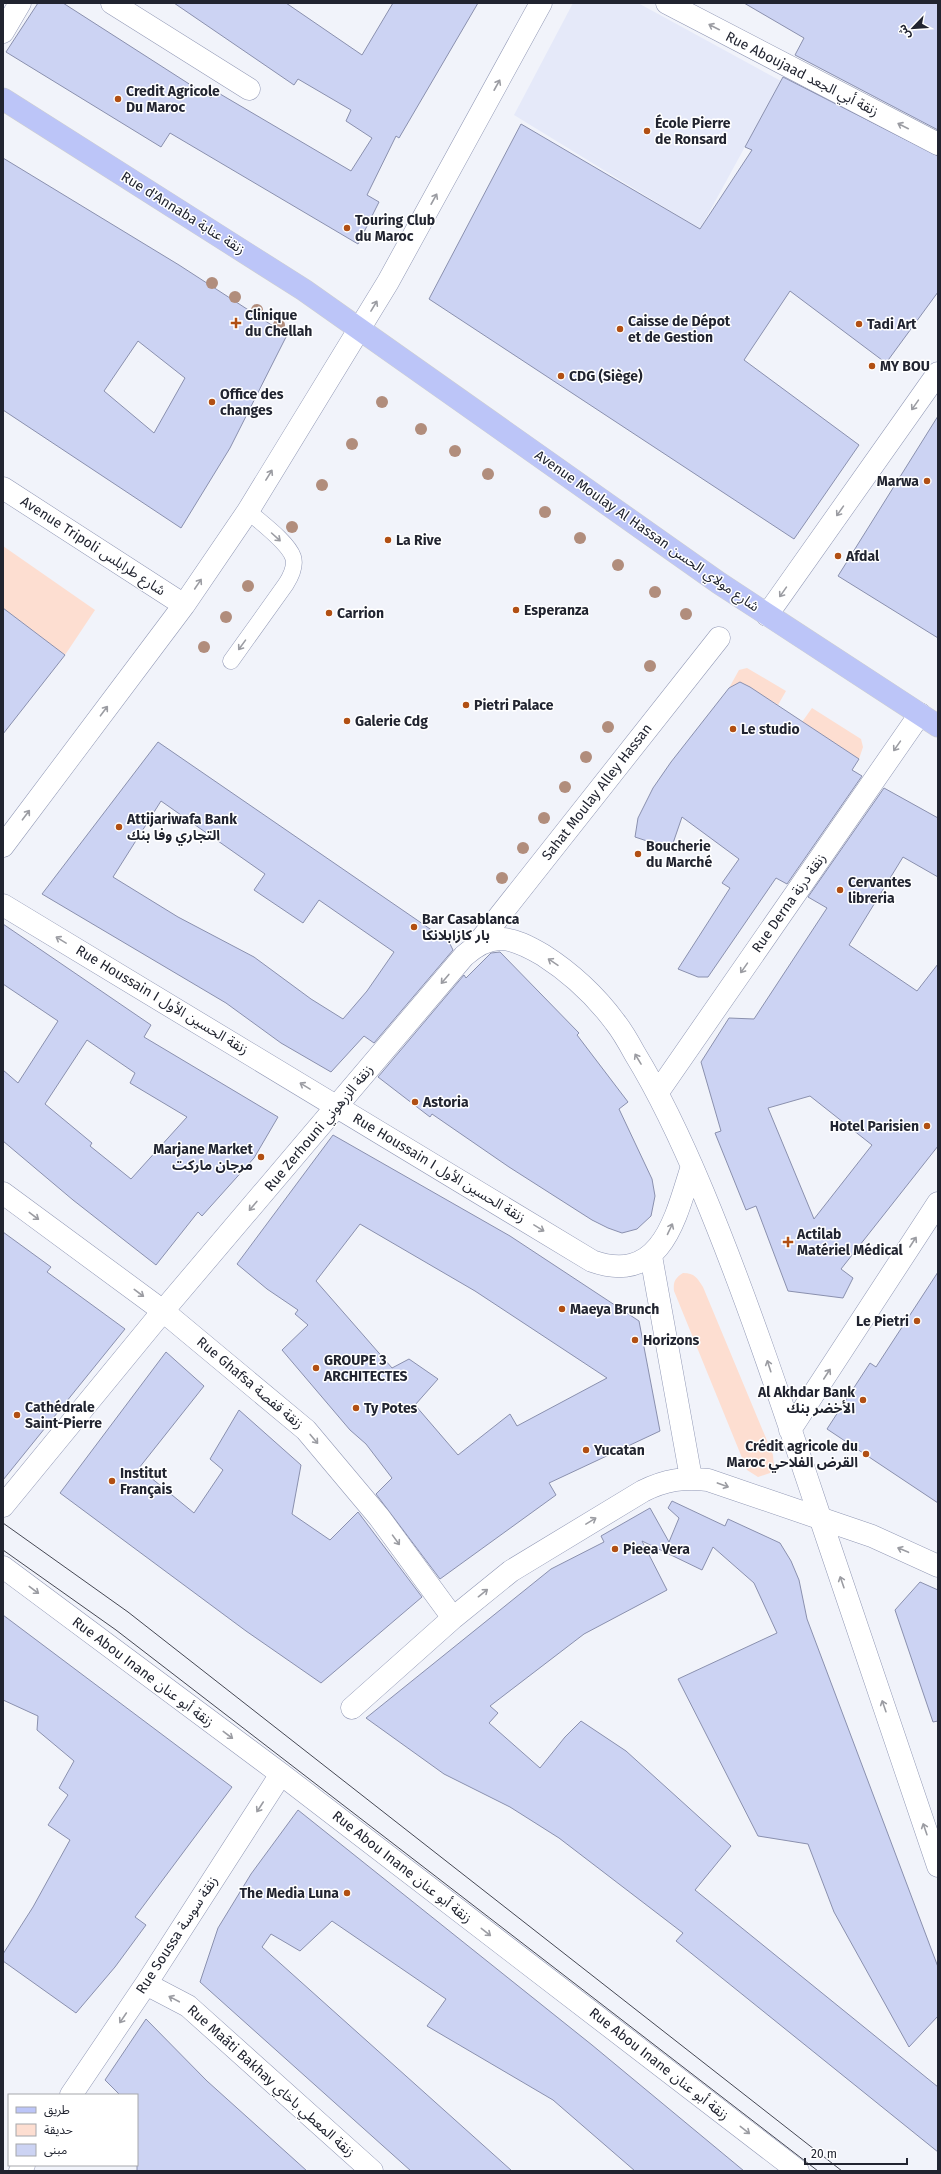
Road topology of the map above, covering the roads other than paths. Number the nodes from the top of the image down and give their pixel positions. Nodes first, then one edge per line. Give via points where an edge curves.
1 (20, 3) edge
2 (112, 3) edge
3 (542, 3) edge
4 (667, 3) edge
5 (3, 32) edge
6 (249, 89) dead end
7 (3, 99) edge
8 (938, 144) edge
9 (360, 330) junction
10 (938, 373) edge
11 (3, 488) edge
12 (248, 511) junction
13 (184, 605) junction
14 (767, 615) junction
15 (719, 638) dead end
16 (231, 661) dead end
17 (920, 714) junction
18 (938, 726) edge
19 (3, 846) edge
20 (3, 905) edge
21 (475, 947) junction
22 (658, 1092) junction
23 (338, 1106) junction
24 (692, 1166) junction
25 (3, 1193) edge
26 (938, 1203) edge
27 (651, 1256) junction
28 (163, 1311) junction
29 (790, 1430) junction
30 (692, 1478) junction
31 (3, 1506) edge
32 (821, 1520) junction
33 (938, 1566) edge
34 (3, 1567) edge
35 (453, 1618) junction
36 (352, 1708) dead end
37 (281, 1774) junction
38 (938, 1866) edge
39 (146, 1984) junction
40 (72, 2094) edge
41 (372, 2171) edge
42 (798, 2171) edge

1 - 5 street
2 - 6 street
9 -> 3 street
8 -> 4 street, Rue Aboujaad زنقة أبي الجعد
7 - 9 main road, Rue d'Annaba زنقة عنابة via 304,290
12 -> 9 street
9 - 14 main road, Avenue Moulay Al Hassan شارع مولاي الحسن
10 -> 14 street
11 - 13 street, Avenue Tripoli شارع طرابلس
13 -> 12 street
12 -> 16 lane via 287,548 293,557 293,566 286,584
19 -> 13 street
14 - 17 main road, Avenue Moulay Al Hassan شارع مولاي الحسن
15 - 21 street, Sahat Moulay Alley Hassan
17 - 18 main road, Avenue Moulay Al Hassan شارع مولاي الحسن
17 -> 22 street, Rue Derna زنقة درنة
23 -> 20 street, Rue Houssain I زنقة الحسين الأول
22 -> 21 street, Rue Zerhouni زنقة الزرهوني via 617,1024 578,980 554,962 516,941 502,938 487,940
21 -> 23 street, Rue Zerhouni زنقة الزرهوني via 464,956
22 - 24 street, Rue Zerhouni زنقة الزرهوني
23 -> 27 street, Rue Houssain I زنقة الحسين الأول via 592,1261 606,1266 622,1267
23 -> 28 street, Rue Zerhouni زنقة الزرهوني
27 -> 24 street, Rue Houssain I زنقة الحسين الأول via 662,1244 669,1230
29 -> 24 street, Rue Zerhouni زنقة الزرهوني via 728,1253
25 -> 28 street, Rue Ghafsa زنقة قفصة
29 -> 26 street
27 - 30 street
28 - 31 street, Rue Zerhouni زنقة الزرهوني
28 -> 35 street, Rue Ghafsa زنقة قفصة via 306,1430 379,1517
29 - 32 street, Rue Zerhouni زنقة الزرهوني
30 -> 32 street via 708,1480
35 -> 30 street via 510,1571 591,1521 658,1483
33 -> 32 street via 872,1536
38 -> 32 street, Rue Zerhouni زنقة الزرهوني
34 -> 37 street, Rue Abou Inane زنقة أبو عنان
35 - 36 street
37 -> 39 street, Rue Soussa زنقة سوسة
37 -> 42 street, Rue Abou Inane زنقة أبو عنان
39 -> 40 street, Rue Soussa زنقة سوسة
41 -> 39 street, Rue Maâti Bakhay زنقة المعطي باخاي via 188,2006

